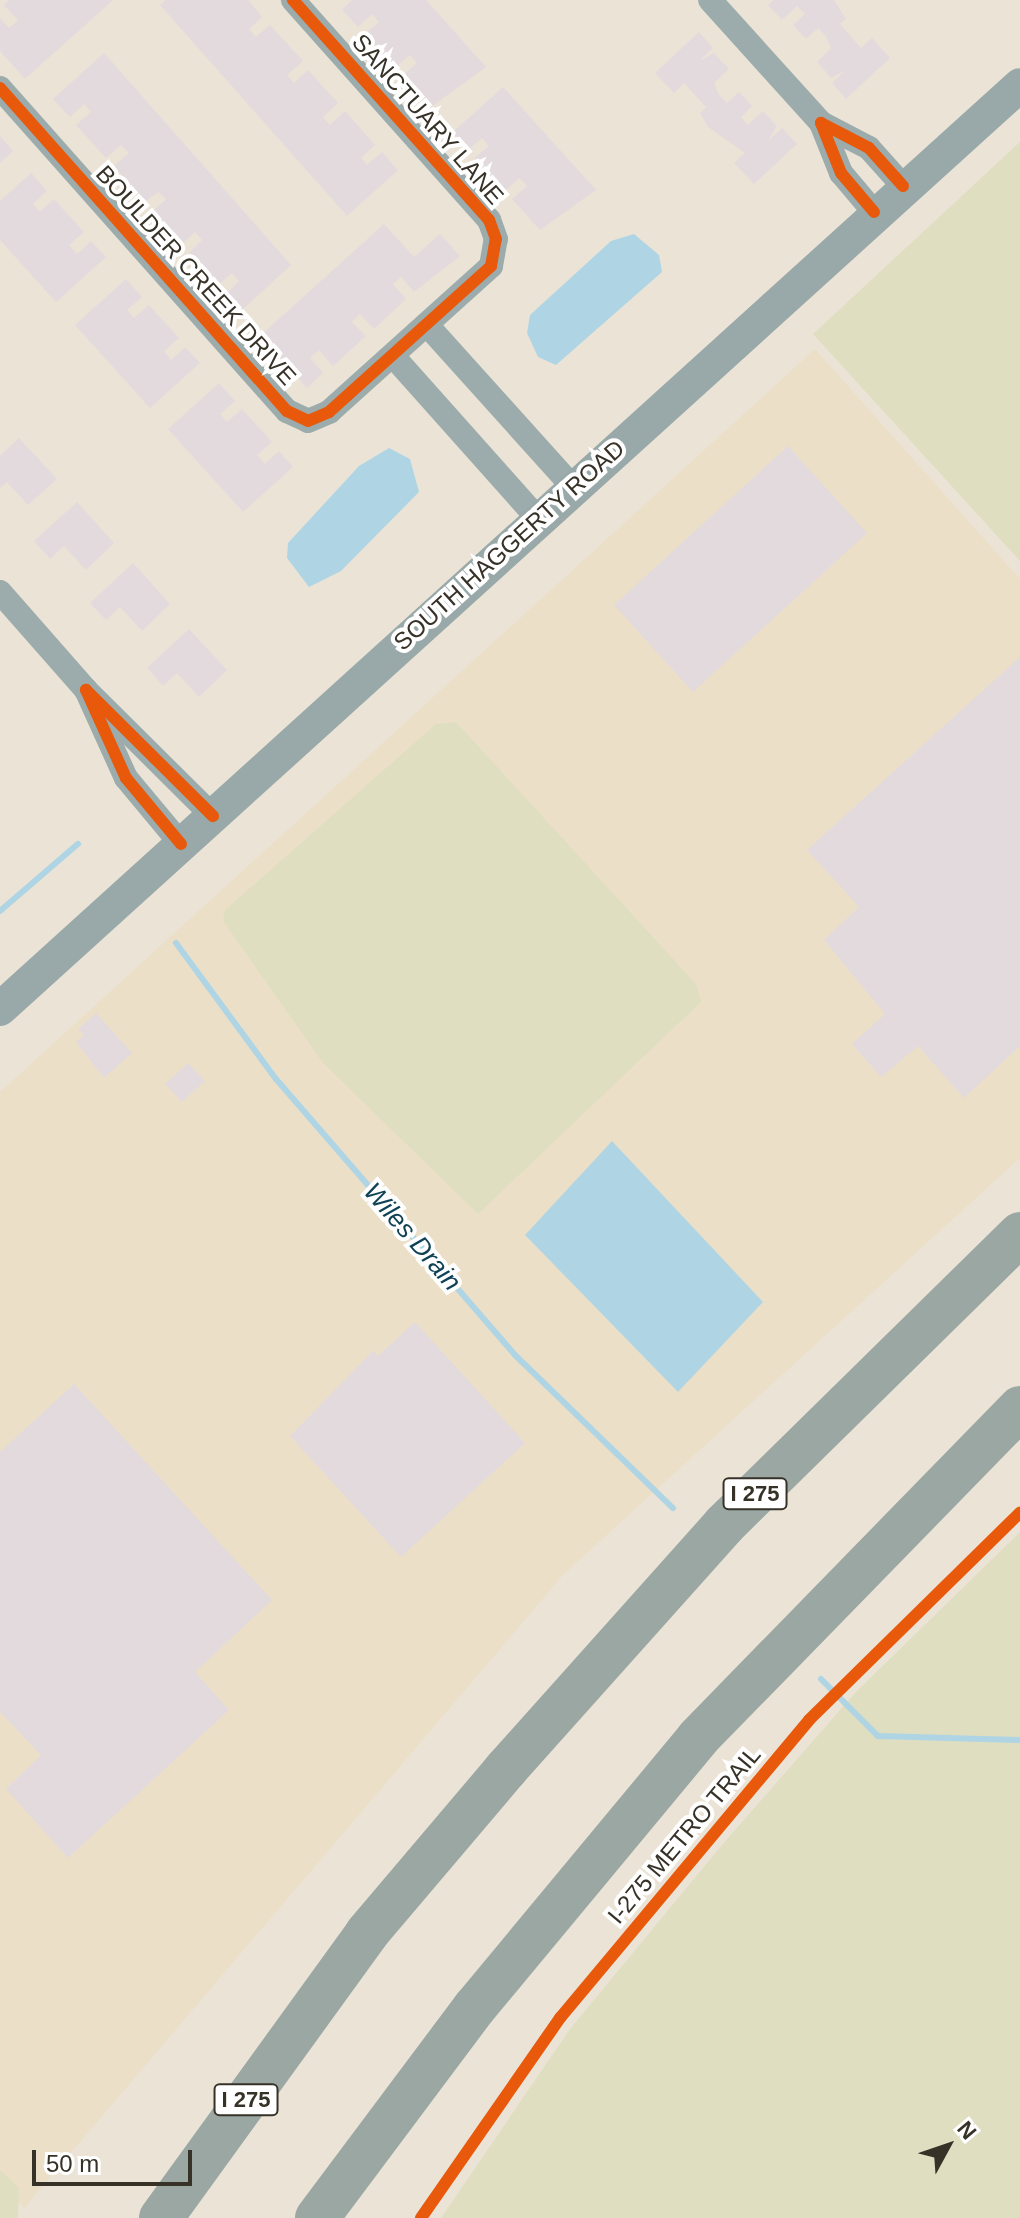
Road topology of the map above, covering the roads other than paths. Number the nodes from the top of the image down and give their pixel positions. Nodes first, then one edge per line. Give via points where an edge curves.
1 (293, 0) edge
2 (710, 0) edge
3 (1020, 85) edge
4 (0, 88) edge
5 (821, 123) junction
6 (903, 186) junction
7 (874, 212) junction
8 (410, 340) junction
9 (573, 487) junction
10 (538, 519) junction
11 (0, 592) edge
12 (86, 690) junction
13 (213, 816) junction
14 (181, 844) junction
15 (0, 1009) edge
16 (1020, 1234) edge
17 (1020, 1408) edge
18 (331, 1981) junction
19 (128, 2218) edge
20 (161, 2218) edge
21 (317, 2218) edge

1 - 8 street, SANCTUARY LANE via 489,220 496,239 491,266
2 - 5 street
3 - 6 main road, SOUTH HAGGERTY ROAD
4 - 8 street, BOULDER CREEK DRIVE via 287,411 308,421 329,412
5 - 6 street via 869,148
5 - 7 street via 841,173
6 - 7 main road, SOUTH HAGGERTY ROAD
7 - 9 main road, SOUTH HAGGERTY ROAD
8 - 9 street
8 - 10 street
9 - 10 main road, SOUTH HAGGERTY ROAD
10 - 13 main road, SOUTH HAGGERTY ROAD
11 - 12 street
12 - 13 street
12 - 14 street via 126,778
13 - 14 main road, SOUTH HAGGERTY ROAD
14 - 15 main road, SOUTH HAGGERTY ROAD
16 - 18 highway, I 275 via 724,1525 506,1769
17 - 21 highway via 698,1738 475,2007
18 - 19 highway via 241,2073
18 - 20 highway, I 275

